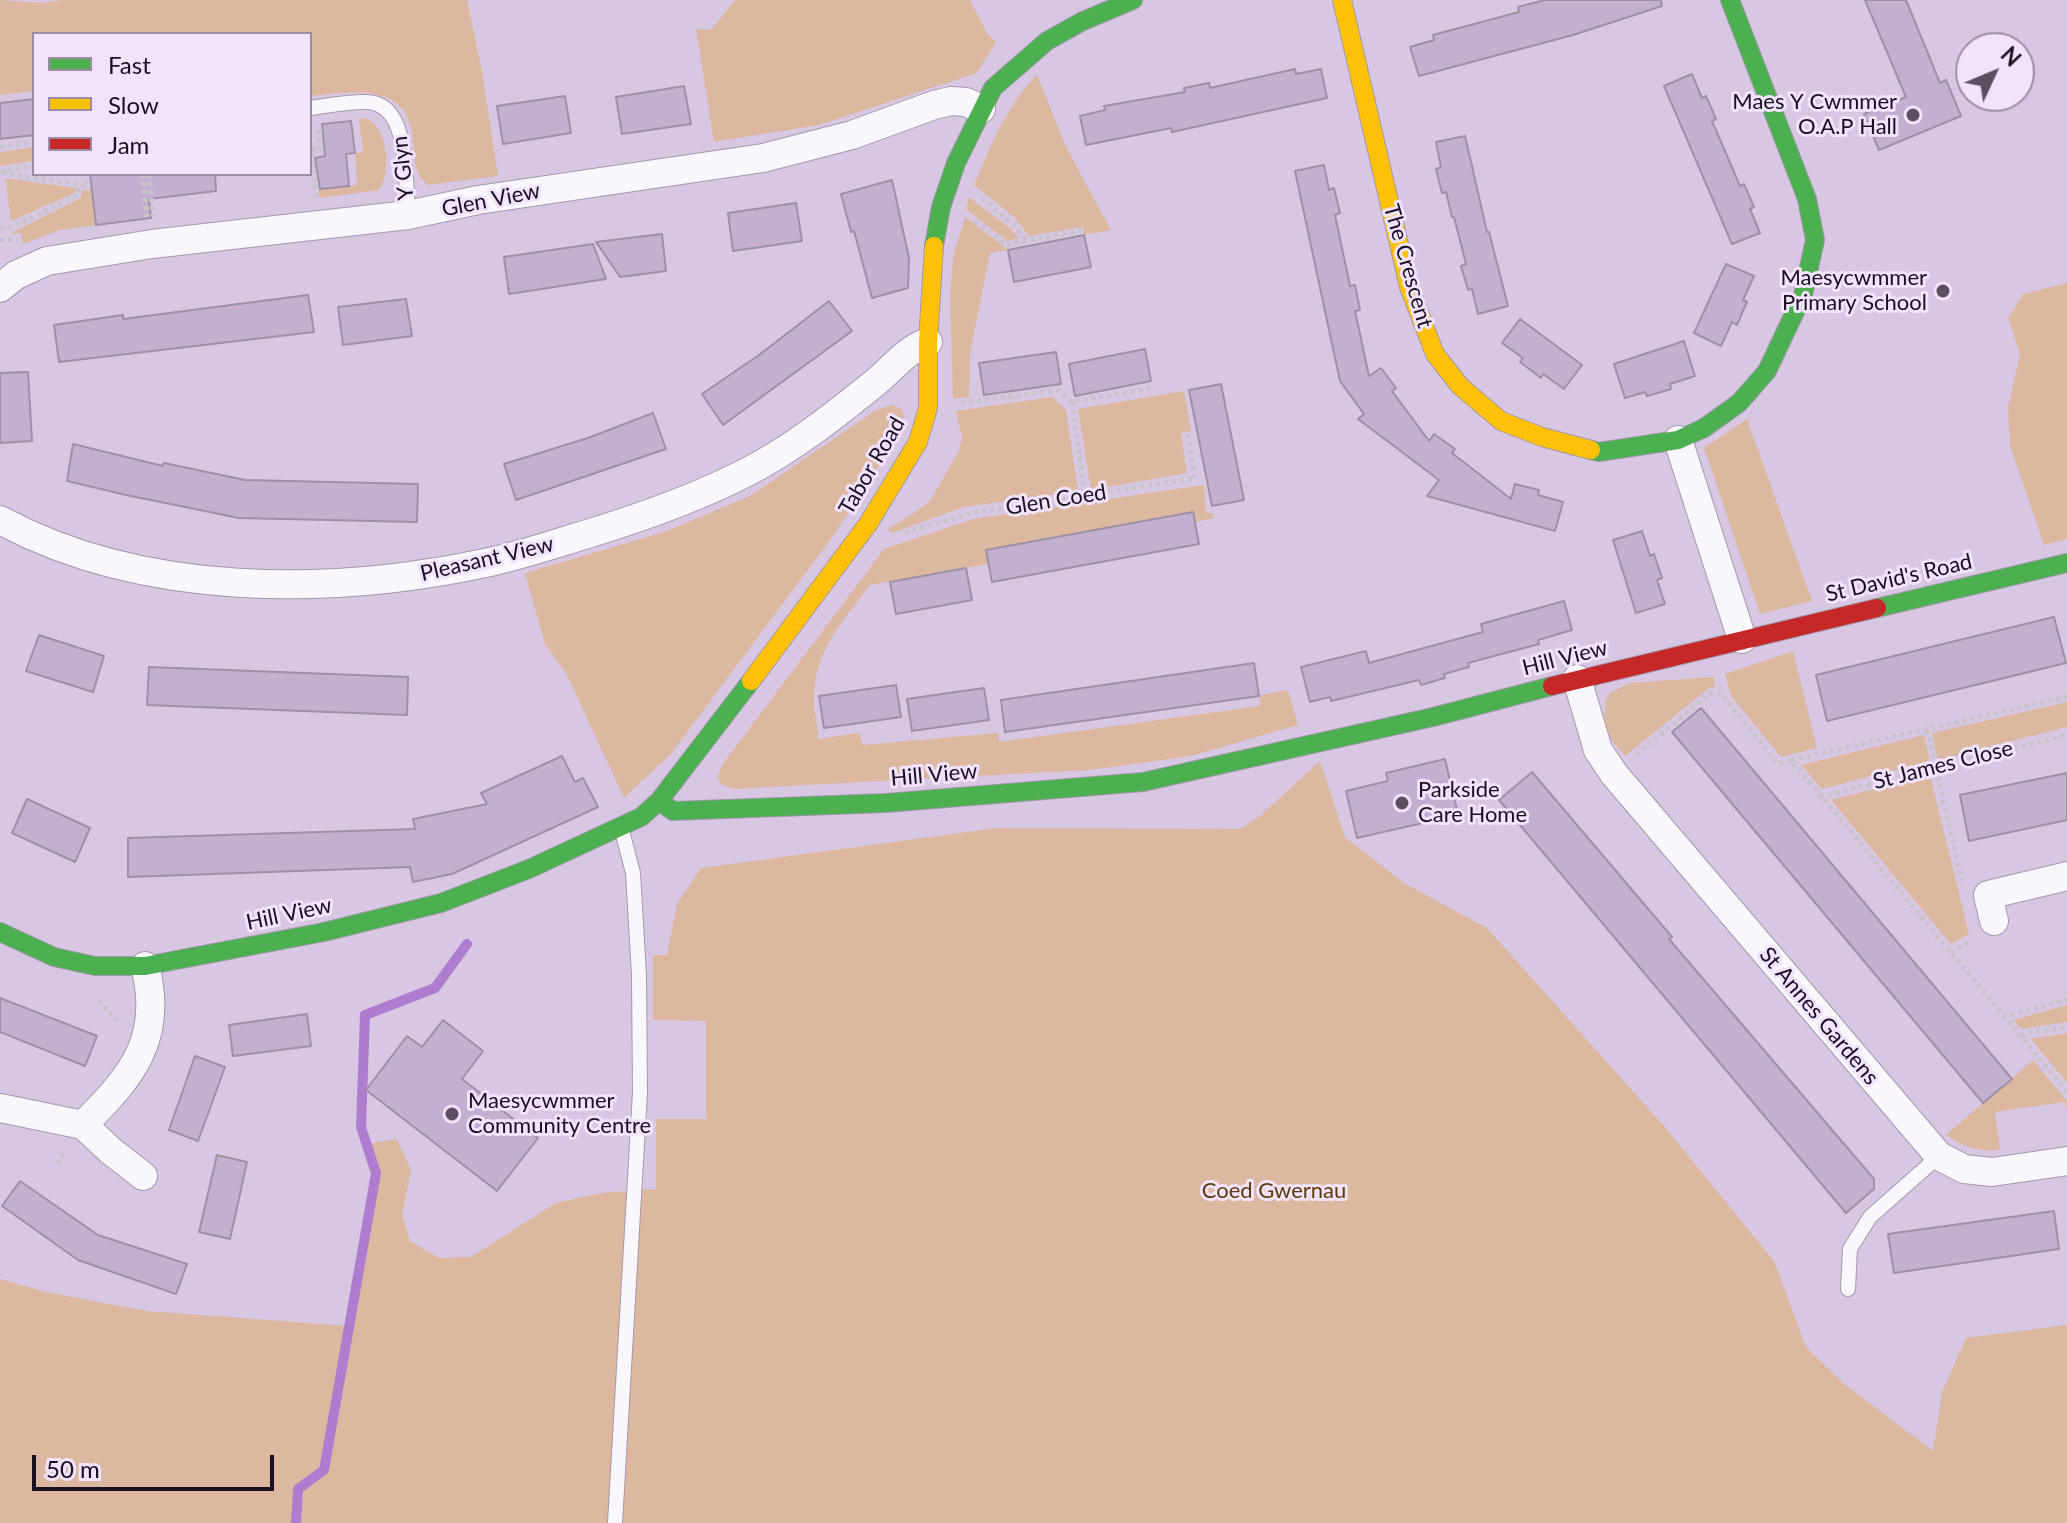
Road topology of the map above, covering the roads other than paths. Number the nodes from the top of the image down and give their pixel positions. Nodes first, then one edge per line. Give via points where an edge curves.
1 (1133, 0) edge
2 (1342, 0) edge
3 (1730, 0) edge
4 (312, 108) edge
5 (981, 109) junction
6 (408, 215) junction
7 (0, 288) edge
8 (928, 342) junction
9 (1678, 440) junction
10 (0, 520) edge
11 (2067, 563) edge
12 (1742, 639) junction
13 (1577, 679) junction
14 (659, 801) junction
15 (620, 827) junction
16 (2067, 876) edge
17 (1983, 924) road end
18 (0, 932) edge
19 (145, 966) junction
20 (0, 1108) edge
21 (83, 1125) junction
22 (1939, 1156) junction
23 (2067, 1161) edge
24 (143, 1176) dead end
25 (1848, 1289) dead end
26 (615, 1523) edge

1 - 5 street, Tabor Road via 1047,41 993,88
2 - 9 street, The Crescent via 1409,287 1435,354 1460,386 1501,421 1542,437 1599,452
3 - 9 street, The Crescent via 1803,186 1815,240 1803,295 1767,371 1739,403
4 - 6 lane, Y Glyn via 370,101 392,112 399,126
5 - 6 street, Glen View via 951,101 763,158
5 - 8 street, Tabor Road via 941,207
6 - 7 street, Glen View via 62,258 16,275
8 - 10 street, Pleasant View via 915,346 815,430 748,472 658,513 487,563 403,578 253,583 116,565
8 - 14 street, Tabor Road via 928,408 918,442 868,524
9 - 12 street
11 - 12 street, St David's Road
12 - 13 street, Hill View
13 - 14 street, Hill View via 1143,782 886,803 673,811
13 - 22 street, St Annes Gardens via 1598,750 1614,774
14 - 15 street, Hill View
15 - 19 street, Hill View via 441,903 324,932
15 - 26 lane via 633,873 640,1092
16 - 17 street via 1988,895
18 - 19 street, Hill View via 54,957 95,966
19 - 21 street via 151,1014 147,1041 122,1086
20 - 21 street
21 - 24 street
22 - 23 street, St Annes Gardens via 1964,1169 1992,1172
22 - 25 lane via 1870,1217 1850,1249

